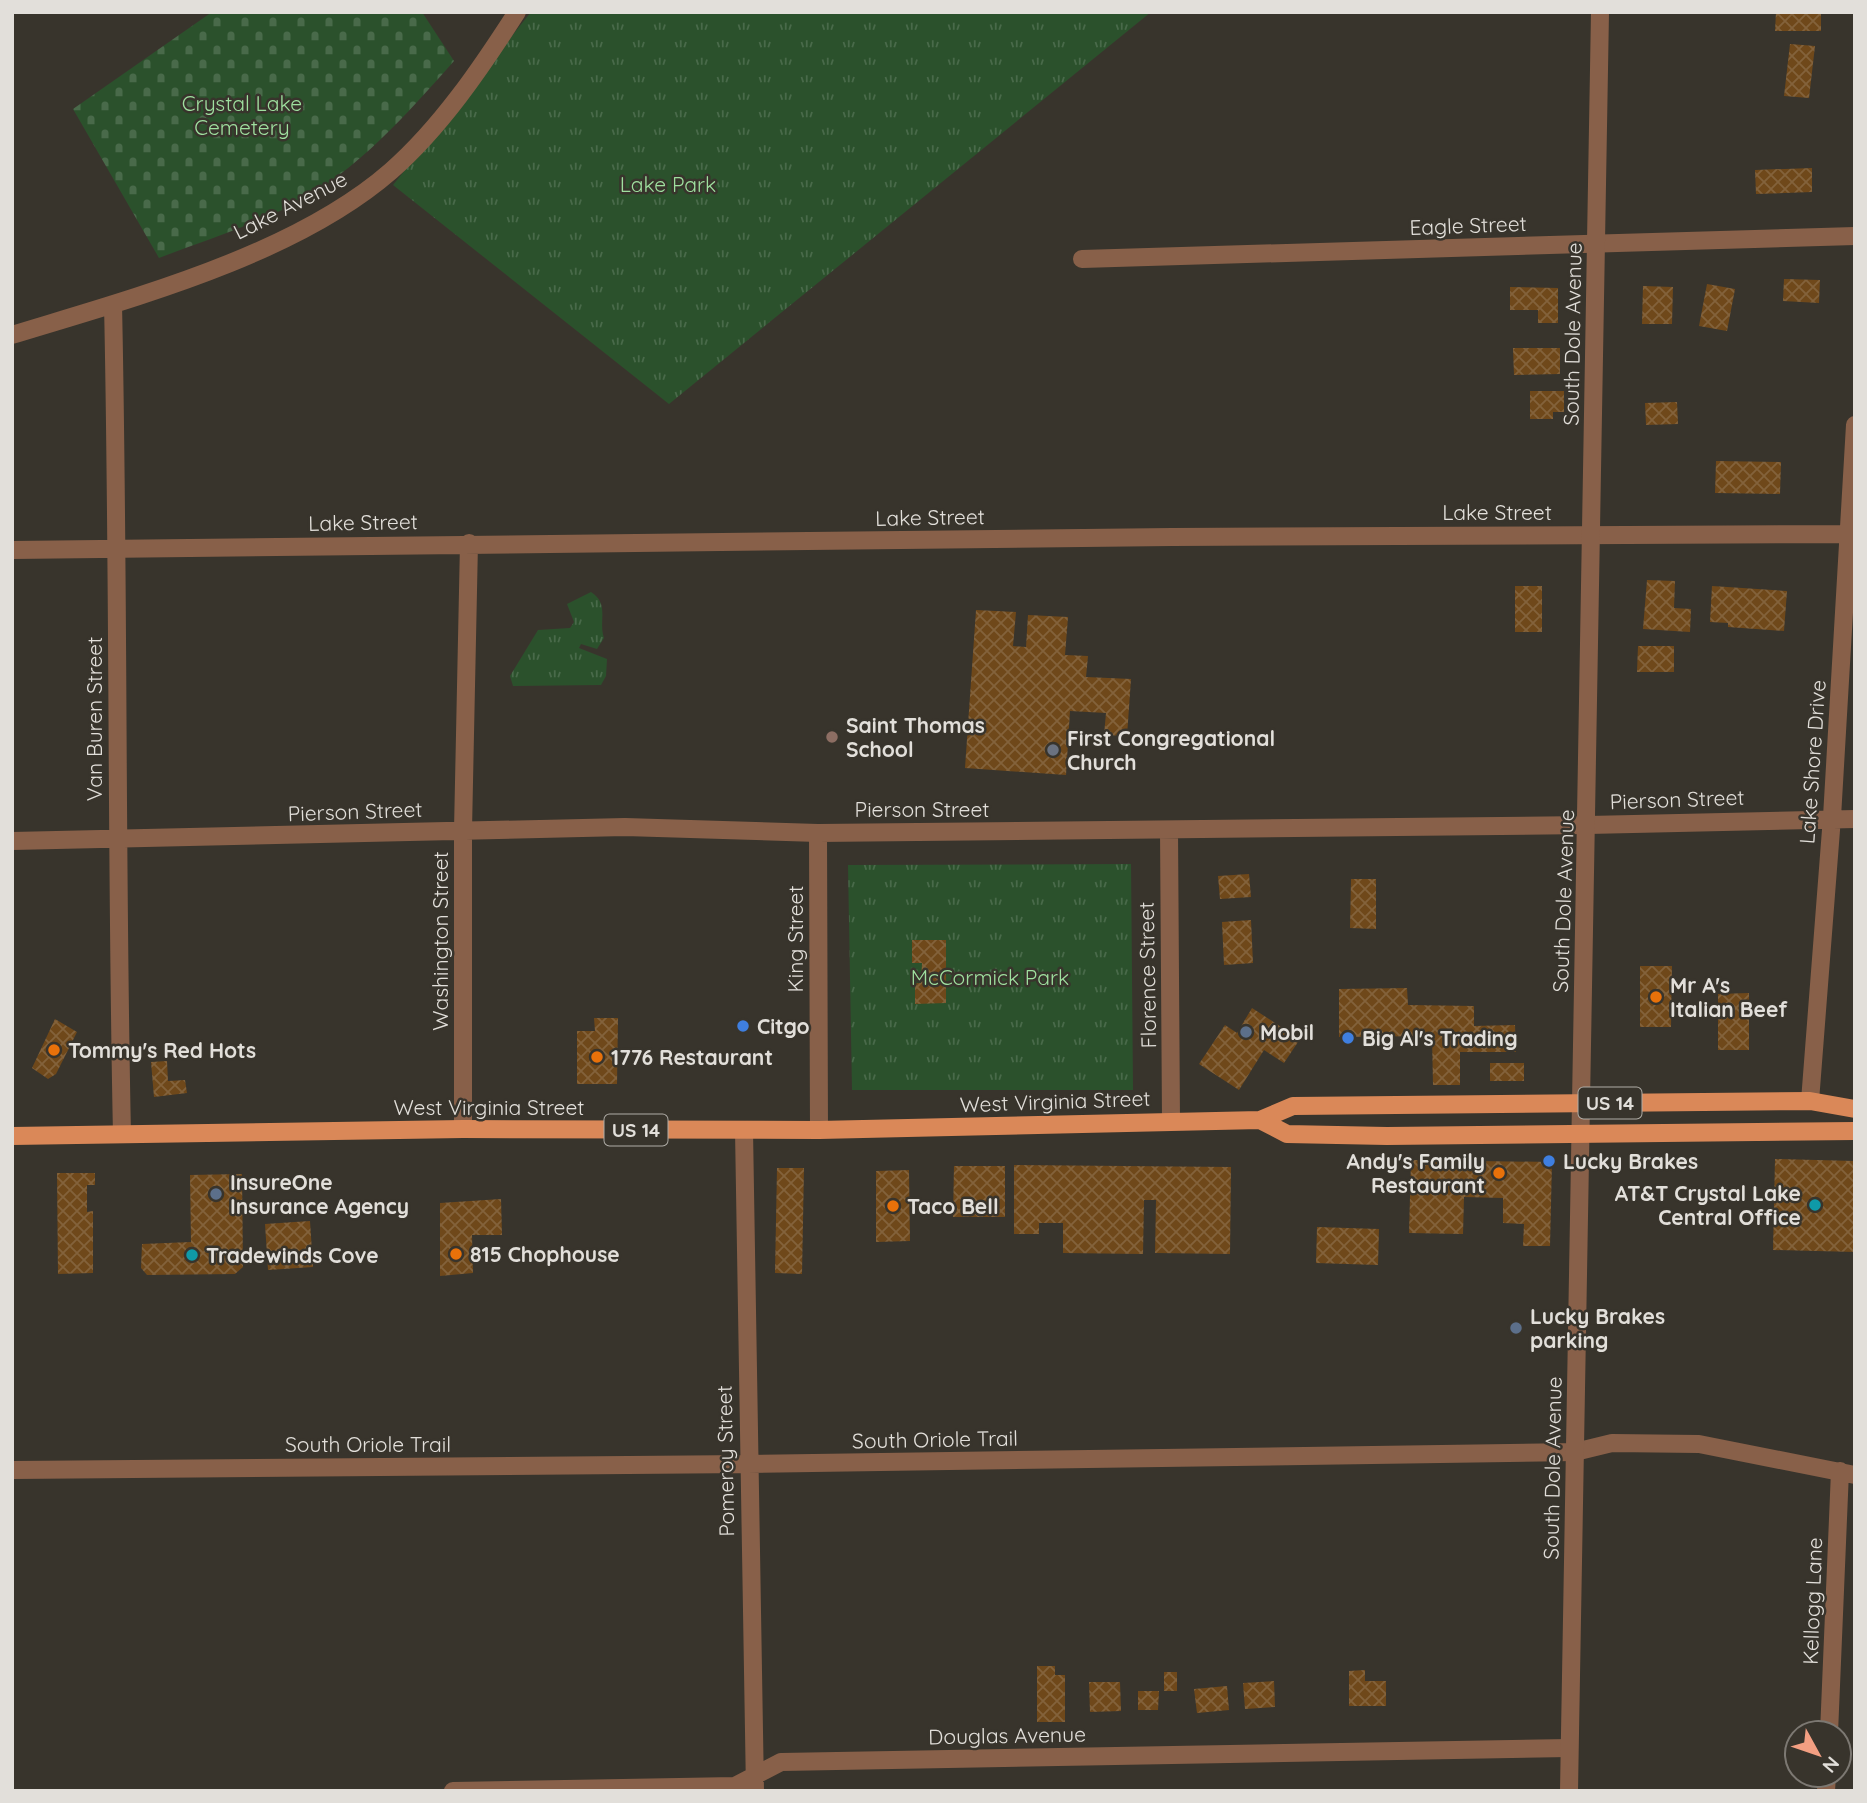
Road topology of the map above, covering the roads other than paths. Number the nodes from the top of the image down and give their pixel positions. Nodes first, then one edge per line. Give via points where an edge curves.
1 (516, 12) edge
2 (1600, 12) edge
3 (1855, 236) edge
4 (1597, 244) junction
5 (1082, 259) dead end
6 (113, 304) junction
7 (12, 335) edge
8 (1855, 425) edge
9 (1591, 534) junction
10 (1848, 534) junction
11 (469, 543) junction
12 (118, 547) junction
13 (12, 550) edge
14 (1832, 817) junction
15 (1855, 819) edge
16 (1588, 825) junction
17 (463, 830) junction
18 (1169, 830) junction
19 (818, 833) junction
20 (12, 841) edge
21 (116, 841) junction
22 (1810, 1101) junction
23 (1579, 1103) junction
24 (1387, 1105) junction
25 (1855, 1109) edge
26 (1259, 1119) junction
27 (1171, 1121) junction
28 (463, 1129) junction
29 (744, 1130) junction
30 (819, 1130) junction
31 (1855, 1131) edge
32 (1580, 1134) junction
33 (122, 1135) junction
34 (12, 1136) edge
35 (1387, 1136) junction
36 (1575, 1452) junction
37 (748, 1464) junction
38 (12, 1470) edge
39 (1848, 1473) edge
40 (1830, 1719) edge
41 (1569, 1748) junction
42 (755, 1782) edge
43 (453, 1791) edge
44 (1569, 1791) edge

1 - 6 street, Lake Avenue via 446,112 364,193 285,237 201,274
2 - 4 street, South Dole Avenue
3 - 4 street, Eagle Street
4 - 5 street, Eagle Street
4 - 9 street, South Dole Avenue
6 - 7 street, Lake Avenue
6 - 12 street, Van Buren Street
8 - 10 street, Lake Shore Drive
9 - 10 street, Lake Street
9 - 11 street, Lake Street
9 - 16 street, South Dole Avenue
10 - 14 street, Lake Shore Drive
11 - 12 street, Lake Street
11 - 17 street, Washington Street
12 - 13 street, Lake Street
12 - 21 street, Van Buren Street
14 - 15 street, Pierson Street
14 - 16 street, Pierson Street
14 - 22 street, Lake Shore Drive
16 - 18 street, Pierson Street
16 - 23 street, South Dole Avenue
17 - 19 street, Pierson Street via 625,827
17 - 21 street, Pierson Street
17 - 28 street, Washington Street
18 - 19 street, Pierson Street
18 - 27 street, Florence Street
19 - 30 street, King Street
20 - 21 street, Pierson Street
21 - 33 street, Van Buren Street
22 - 23 main road, West Virginia Street / US 14
22 - 25 main road, US 14
23 - 24 main road, West Virginia Street / US 14
23 - 32 street, South Dole Avenue
24 - 26 main road, West Virginia Street / US 14 via 1293,1106
24 - 35 main road
26 - 27 main road, West Virginia Street / US 14
26 - 35 main road, West Virginia Street / US 14 via 1287,1134
27 - 30 main road, West Virginia Street / US 14
28 - 29 main road, West Virginia Street / US 14
28 - 33 main road, West Virginia Street / US 14
29 - 30 main road, West Virginia Street / US 14
29 - 37 street, Pomeroy Street
31 - 32 main road, West Virginia Street / US 14
32 - 35 main road, West Virginia Street / US 14
32 - 36 street, South Dole Avenue
33 - 34 main road, West Virginia Street / US 14
36 - 37 street, South Oriole Trail
36 - 39 street, South Oriole Trail via 1612,1443 1699,1444
36 - 41 street, South Dole Avenue
37 - 38 street, South Oriole Trail
37 - 42 street, Pomeroy Street
39 - 40 street, Kellogg Lane
41 - 42 street, Douglas Avenue via 781,1762
41 - 44 street, South Dole Avenue
42 - 43 street, Douglas Avenue

